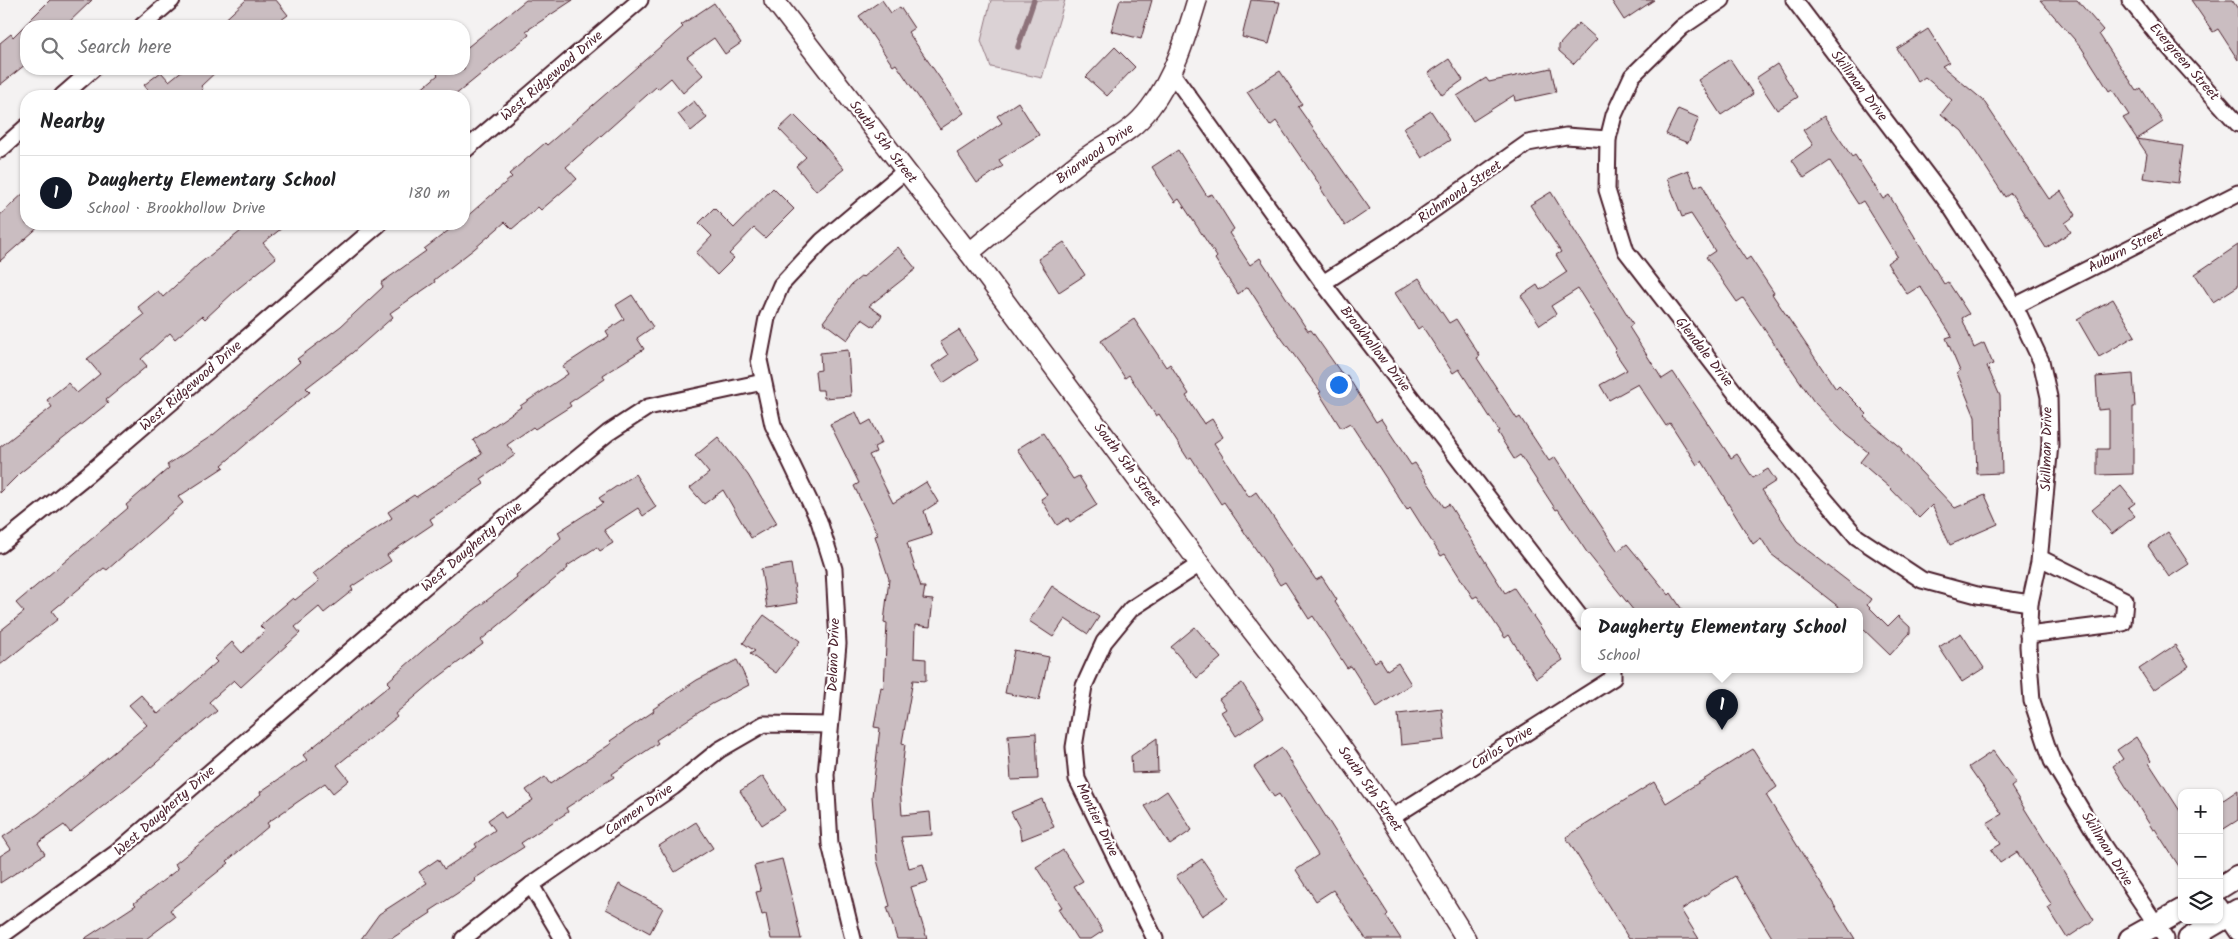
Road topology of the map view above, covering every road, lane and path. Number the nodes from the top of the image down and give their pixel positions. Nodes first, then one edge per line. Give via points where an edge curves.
1 (172, 0) edge
2 (640, 0) edge
3 (774, 0) edge
4 (1197, 0) edge
5 (1722, 0) edge
6 (1794, 0) edge
7 (2130, 0) edge
8 (149, 20) edge
9 (1171, 72) junction
10 (86, 75) edge
11 (69, 90) edge
12 (2238, 124) edge
13 (20, 132) edge
14 (1608, 139) junction
15 (470, 146) edge
16 (0, 150) edge
17 (905, 171) junction
18 (2238, 193) edge
19 (372, 230) edge
20 (969, 253) junction
21 (1323, 283) junction
22 (2015, 306) junction
23 (763, 382) junction
24 (0, 545) edge
25 (2040, 558) junction
26 (1200, 564) junction
27 (2030, 604) junction
28 (1581, 618) edge
29 (2028, 635) junction
30 (1613, 673) edge
31 (830, 725) junction
32 (1391, 818) junction
33 (2238, 876) edge
34 (532, 885) junction
35 (2223, 885) edge
36 (2178, 914) edge
37 (2231, 916) edge
38 (2161, 932) edge
39 (0, 937) edge
40 (463, 939) edge
41 (563, 939) edge
42 (853, 939) edge
43 (1155, 939) edge
44 (1466, 939) edge
45 (2130, 939) edge
46 (2189, 939) edge

1 - 8 street
2 - 15 street, West Ridgewood Drive
3 - 17 street, South 5th Street
4 - 9 street, Briarwood Drive via 1182,49
5 - 14 street, Glendale Drive via 1682,27 1632,76 1614,115
6 - 22 street, Skillman Drive via 1950,206
7 - 12 street, Evergreen Street
9 - 20 street, Briarwood Drive via 1151,107 1131,130 1083,160
9 - 21 street, Brookhollow Drive
10 - 11 street
13 - 16 street
14 - 21 street, Richmond Street via 1566,136 1528,143
14 - 27 street, Glendale Drive via 1607,190 1626,251 1747,408 1857,537 1922,580 1977,595
17 - 20 street, South 5th Street
17 - 23 street via 822,241 781,285 767,318 759,360
18 - 22 street, Auburn Street
19 - 24 street, West Ridgewood Drive via 87,475
20 - 26 street, South 5th Street
21 - 28 street, Brookhollow Drive
22 - 25 street, Skillman Drive via 2041,361 2048,397 2050,444
23 - 31 street, Delano Drive via 773,425 819,521 834,570 838,644
23 - 39 street, West Daugherty Drive via 648,408 608,433 510,513 116,853
25 - 27 street, Skillman Drive
25 - 29 street via 2125,600 2123,623
26 - 32 street, South 5th Street via 1329,730
26 - 43 street, Montier Drive via 1131,609 1104,642 1084,686 1074,747 1077,779
27 - 29 street, Skillman Drive
29 - 38 street, Skillman Drive via 2032,701 2052,761
30 - 32 street, Carlos Drive
31 - 34 street, Carmen Drive via 764,724 719,750
31 - 42 street, Delano Drive via 826,775 830,844
32 - 44 street, South 5th Street
33 - 35 main road
34 - 40 street, Carmen Drive
34 - 41 street
36 - 38 main road
37 - 46 main road
38 - 45 main road

